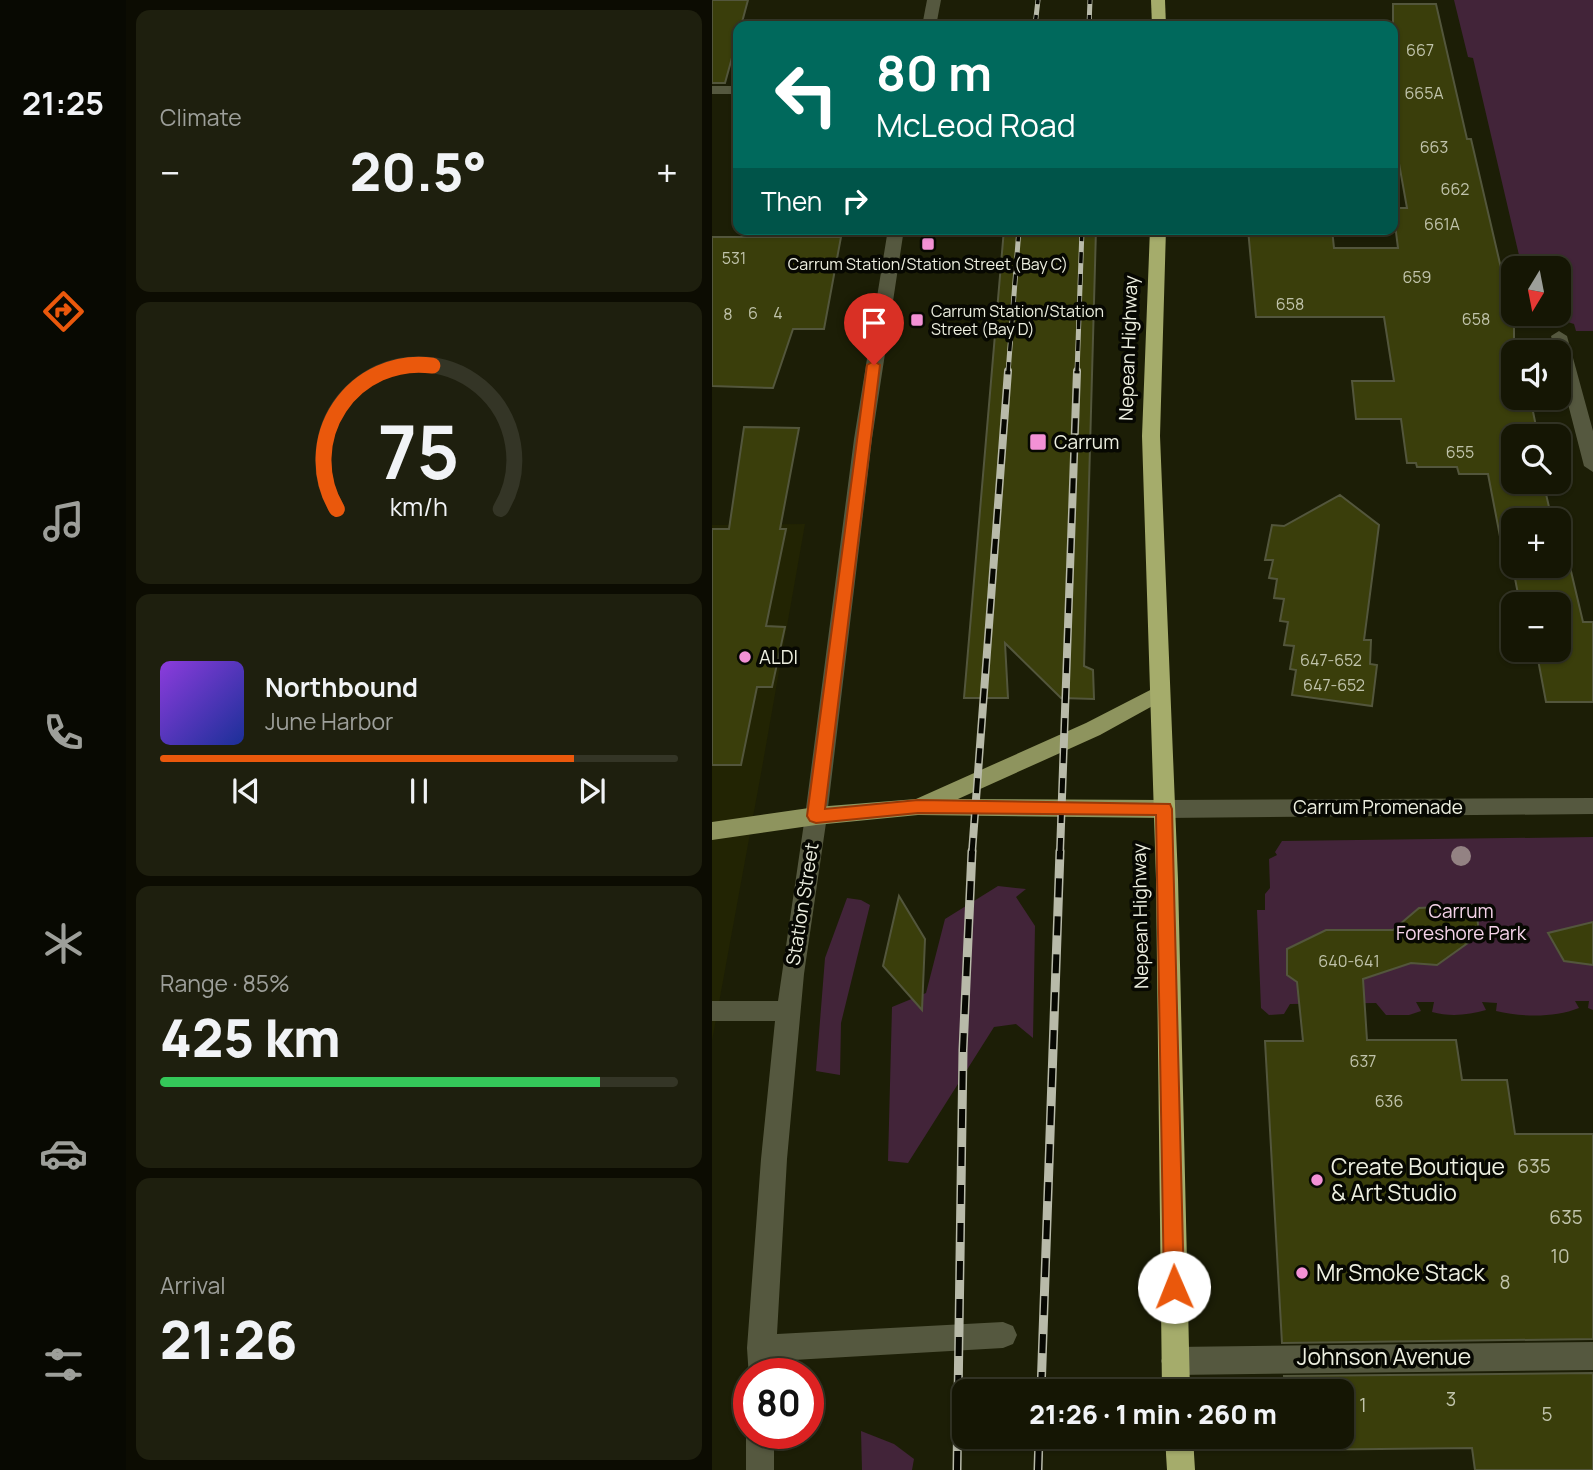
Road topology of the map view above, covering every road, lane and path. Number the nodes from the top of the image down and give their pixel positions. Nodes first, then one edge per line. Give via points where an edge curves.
1 (934, 0) edge
2 (1158, 0) edge
3 (930, 21) edge
4 (1158, 21) edge
5 (712, 90) edge
6 (733, 90) edge
7 (895, 235) edge
8 (1158, 235) edge
9 (1559, 336) dead end
10 (1593, 466) edge
11 (1160, 693) junction
12 (1593, 806) edge
13 (918, 807) junction
14 (1164, 809) junction
15 (816, 816) junction
16 (712, 831) edge
17 (712, 1011) edge
18 (788, 1011) junction
19 (1003, 1335) dead end
20 (1593, 1356) edge
21 (761, 1358) edge
22 (789, 1358) edge
23 (1175, 1361) junction
24 (1176, 1379) edge
25 (760, 1449) edge
26 (1180, 1449) edge
27 (760, 1470) edge
28 (1181, 1470) edge

1 - 3 street
2 - 4 highway
5 - 6 street
7 - 15 street, Station Street via 863,439
8 - 11 highway, Nepean Highway via 1151,436
9 - 10 street
11 - 13 main road via 1092,729
11 - 14 highway, Nepean Highway
12 - 14 street, Carrum Promenade
13 - 14 main road
13 - 15 main road
14 - 23 highway, Nepean Highway
15 - 16 main road
15 - 18 street, Station Street
17 - 18 street
18 - 21 street, Station Street
19 - 22 street
20 - 23 street, Johnson Avenue
23 - 24 highway, Nepean Highway
25 - 27 street
26 - 28 highway

